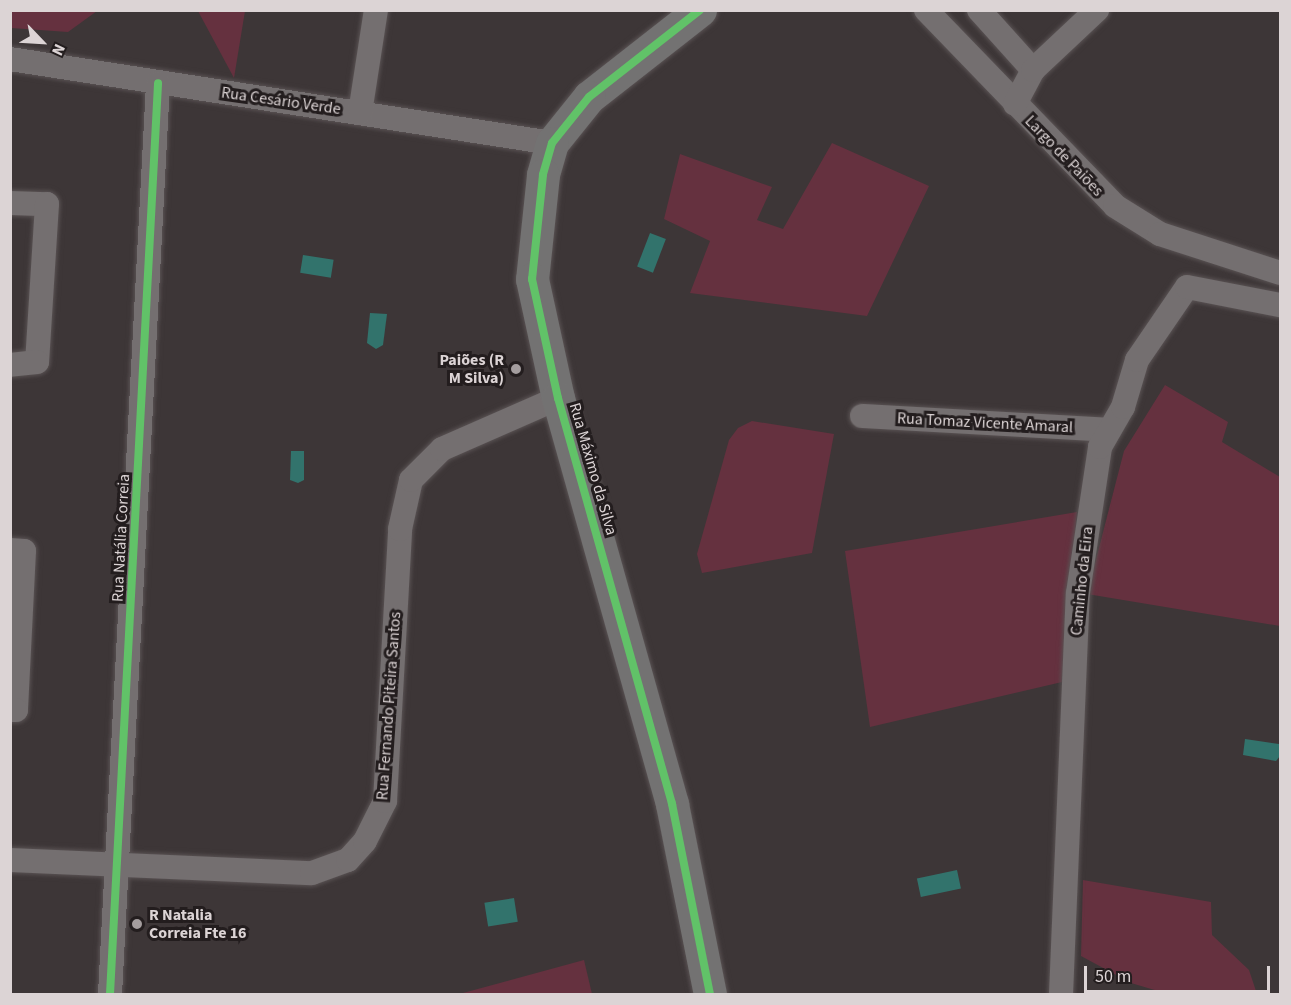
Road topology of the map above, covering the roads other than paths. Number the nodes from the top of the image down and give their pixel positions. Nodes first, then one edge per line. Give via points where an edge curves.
1 (376, 10) edge
2 (700, 10) edge
3 (926, 10) edge
4 (979, 10) edge
5 (1090, 15) edge
6 (10, 59) edge
7 (1034, 70) junction
8 (158, 83) junction
9 (1015, 104) junction
10 (360, 113) junction
11 (552, 143) junction
12 (10, 203) edge
13 (1281, 273) edge
14 (1281, 305) edge
15 (10, 365) edge
16 (558, 398) junction
17 (862, 416) dead end
18 (1109, 430) junction
19 (10, 550) edge
20 (10, 710) edge
21 (10, 861) edge
22 (118, 864) junction
23 (110, 994) edge
24 (710, 994) edge
25 (1061, 994) edge

1 - 10 street
2 - 11 street, Rua Máximo da Silva via 589,97
3 - 9 street, Largo de Paiões
4 - 7 street
5 - 7 street, Largo de Paiões
6 - 8 street, Rua Cesário Verde
7 - 9 street, Largo de Paiões
8 - 10 street, Rua Cesário Verde
8 - 22 street, Rua Natália Correia
9 - 13 street, Largo de Paiões via 1114,206 1160,234
10 - 11 street, Rua Cesário Verde
11 - 16 street, Rua Máximo da Silva via 543,175 532,279
12 - 15 street via 47,204 38,362
14 - 18 street, Caminho da Eira via 1187,287 1137,360 1123,407
16 - 22 street, Rua Fernando Piteira Santos via 442,449 411,480 400,529 385,801 365,841 348,860 312,873
16 - 24 street, Rua Máximo da Silva via 672,804
17 - 18 street, Rua Tomaz Vicente Amaral
18 - 25 street, Caminho da Eira via 1100,447 1078,593
19 - 20 street via 24,551 16,710
21 - 22 street, Rua Fernando Piteira Santos
22 - 23 street, Rua Natália Correia

